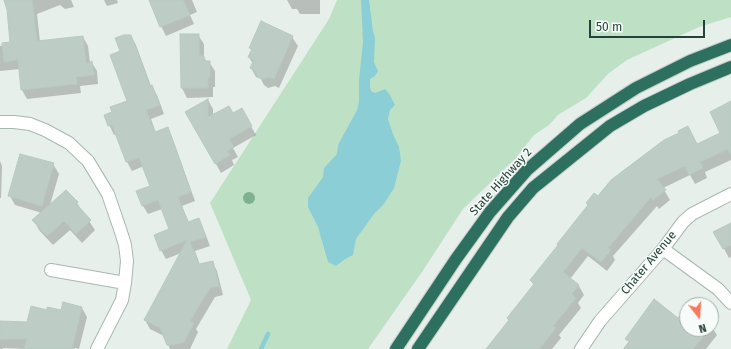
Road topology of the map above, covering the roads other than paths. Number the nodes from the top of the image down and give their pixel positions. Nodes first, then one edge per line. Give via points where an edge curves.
1 (731, 45) edge
2 (731, 67) edge
3 (0, 122) edge
4 (731, 194) edge
5 (663, 248) junction
6 (51, 270) dead end
7 (125, 284) junction
8 (731, 303) edge
9 (97, 349) edge
10 (396, 349) edge
11 (418, 349) edge
12 (581, 349) edge

1 - 10 highway, State Highway 2 via 690,61 636,88 580,124 536,161 490,212
2 - 11 highway via 644,106 610,126 533,188 508,217
3 - 7 street via 30,124 45,130 69,143 88,161 108,194 125,245
4 - 5 street, Chater Avenue via 692,214 682,222
5 - 8 street via 718,289
5 - 12 street, Chater Avenue via 600,321
6 - 7 street
7 - 9 street via 122,300

